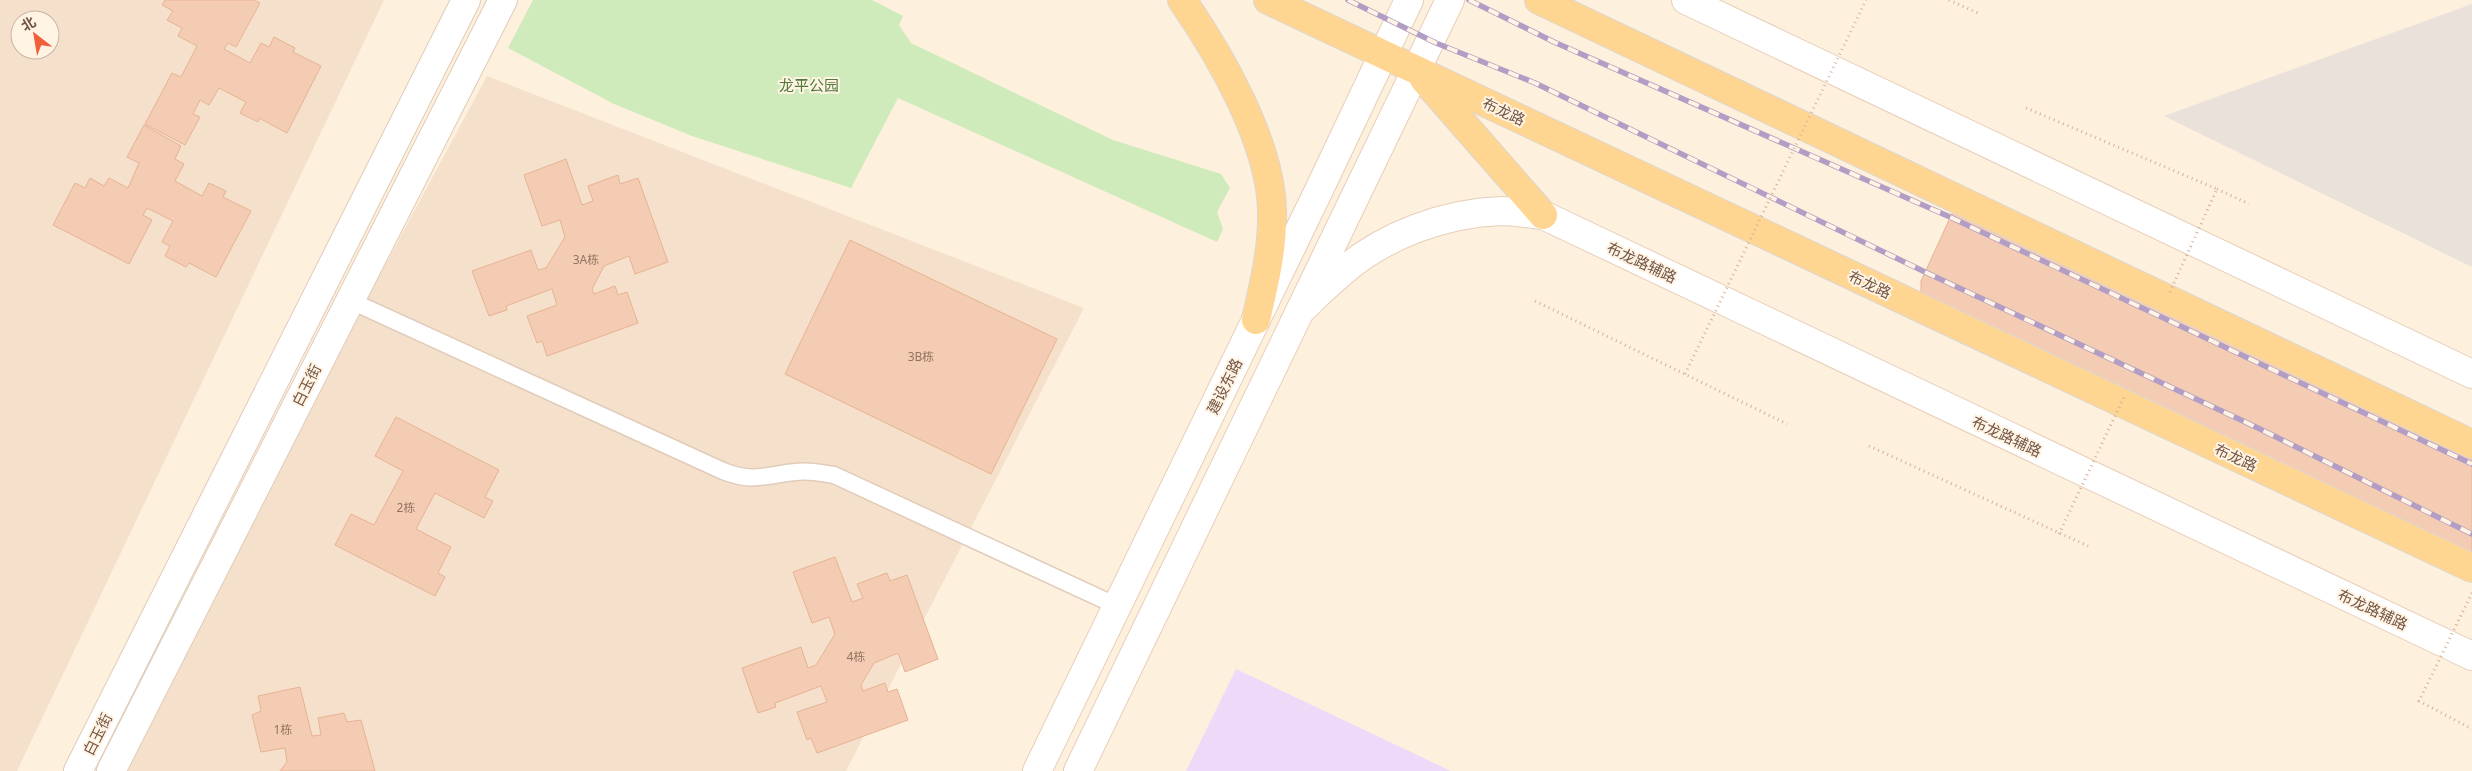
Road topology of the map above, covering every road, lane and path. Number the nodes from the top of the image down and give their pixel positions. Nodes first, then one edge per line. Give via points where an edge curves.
1 (466, 0) edge
2 (503, 0) edge
3 (1182, 0) edge
4 (1268, 0) edge
5 (1409, 0) edge
6 (1450, 0) edge
7 (1538, 0) edge
8 (1686, 0) edge
9 (1866, 0) edge
10 (1949, 0) edge
11 (1980, 14) dead end
12 (1383, 54) junction
13 (1417, 70) junction
14 (2026, 108) dead end
15 (2217, 190) junction
16 (2249, 204) dead end
17 (1543, 215) junction
18 (2168, 296) dead end
19 (348, 300) junction
20 (1535, 301) dead end
21 (1303, 308) junction
22 (1256, 320) junction
23 (1685, 374) junction
24 (2472, 374) edge
25 (2125, 395) dead end
26 (1787, 424) dead end
27 (2472, 444) edge
28 (1869, 446) dead end
29 (2059, 534) junction
30 (2088, 546) dead end
31 (2472, 568) edge
32 (2472, 593) edge
33 (1117, 606) junction
34 (2472, 656) edge
35 (2472, 729) edge
36 (78, 771) edge
37 (111, 771) edge
38 (1037, 771) edge
39 (1078, 771) edge

1 - 36 main road, 白玉街
2 - 19 main road, 白玉街
3 - 22 main road via 1228,75 1255,136 1266,173 1272,209 1272,246
4 - 12 main road, 布龙路
5 - 12 main road, 建设东路
6 - 13 main road
7 - 27 main road
8 - 24 main road
9 - 23 path, bridge
10 - 11 path
12 - 13 main road, 布龙路
12 - 22 main road, 建设东路
13 - 17 main road
13 - 21 main road
13 - 31 main road, 布龙路
14 - 15 path, bridge
15 - 16 path
15 - 18 path, bridge
17 - 21 main road, 布龙路辅路 via 1502,211 1462,215 1423,226 1382,244 1344,270
17 - 34 main road, 布龙路辅路
19 - 33 lane via 739,478 814,471 834,475
19 - 37 main road, 白玉街
20 - 23 path
21 - 39 main road
22 - 33 main road, 建设东路
23 - 26 path
25 - 29 path, bridge
28 - 29 path
29 - 30 path
32 - 35 path, bridge via 2419,701
33 - 38 main road, 建设东路

